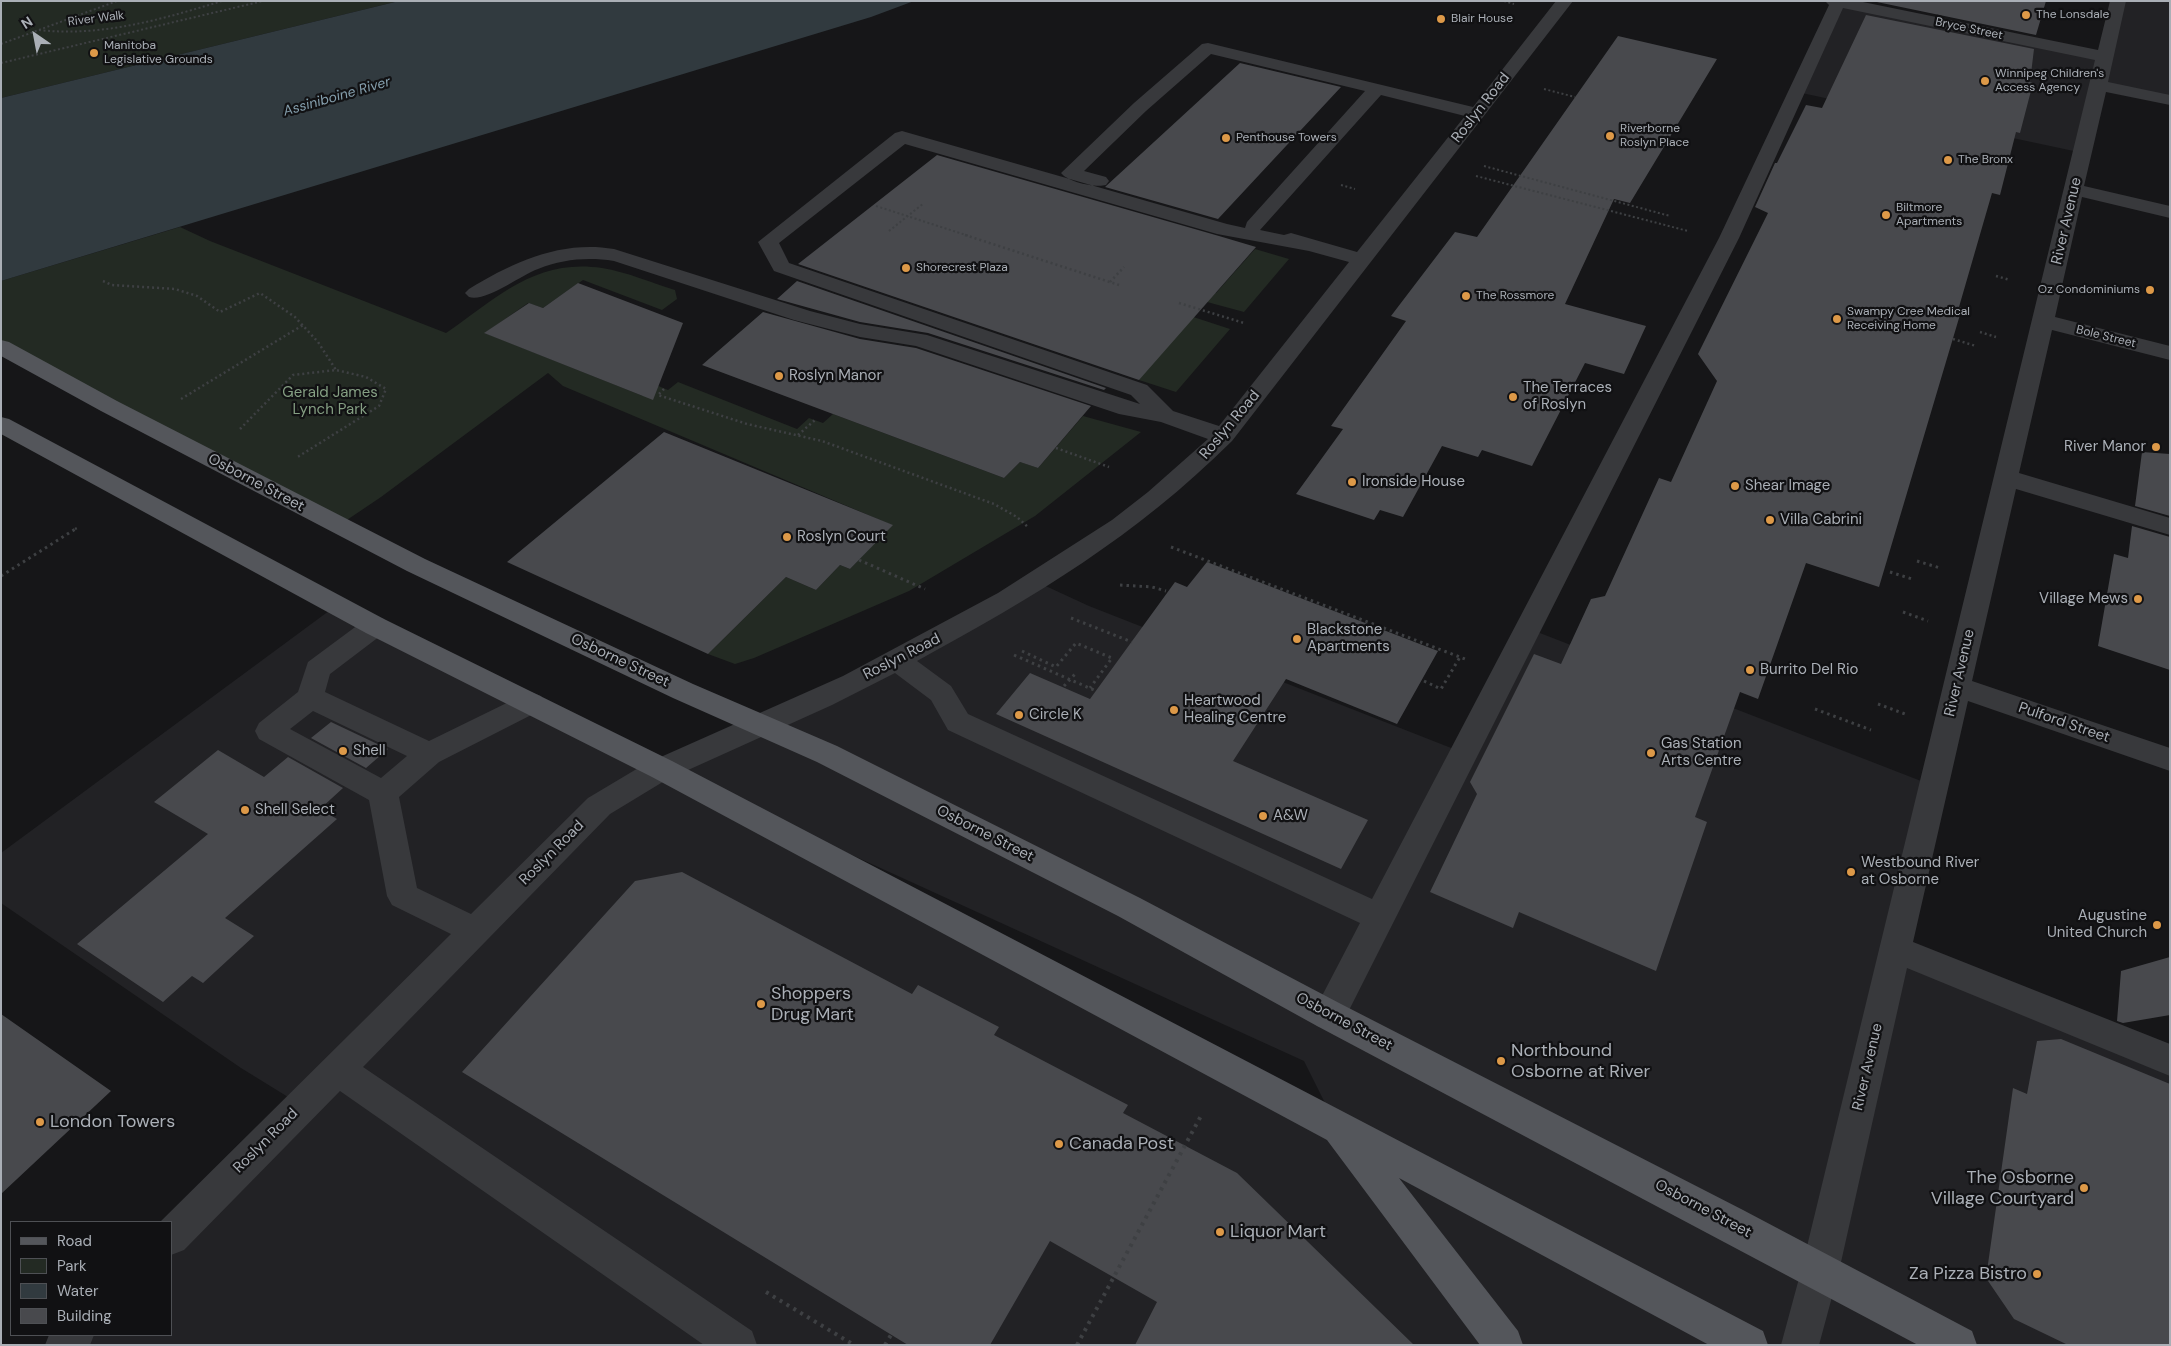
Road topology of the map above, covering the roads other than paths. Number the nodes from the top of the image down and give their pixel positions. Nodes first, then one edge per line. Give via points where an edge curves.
1 (1565, 1) edge
2 (2118, 1) edge
3 (1835, 2) edge
4 (1877, 6) edge
5 (2105, 57) junction
6 (2099, 85) junction
7 (1377, 89) junction
8 (2170, 100) edge
9 (1476, 114) junction
10 (2074, 189) junction
11 (2170, 212) edge
12 (1254, 226) junction
13 (1308, 245) junction
14 (1363, 260) junction
15 (476, 293) dead end
16 (2043, 321) junction
17 (1, 347) edge
18 (2170, 353) edge
19 (1166, 416) junction
20 (1, 424) edge
21 (1224, 436) junction
22 (2007, 478) junction
23 (2170, 527) edge
24 (374, 626) junction
25 (896, 660) junction
26 (1958, 687) junction
27 (310, 697) junction
28 (531, 703) junction
29 (762, 724) junction
30 (428, 754) junction
31 (2170, 760) edge
32 (662, 768) junction
33 (382, 793) junction
34 (1379, 917) junction
35 (474, 931) junction
36 (1896, 949) junction
37 (1329, 1015) junction
38 (2170, 1060) edge
39 (337, 1069) junction
40 (1337, 1126) junction
41 (172, 1236) edge
42 (1820, 1271) junction
43 (74, 1336) edge
44 (64, 1345) edge
45 (738, 1345) edge
46 (1504, 1345) edge
47 (1749, 1345) edge
48 (1800, 1345) edge
49 (1958, 1345) edge

1 - 9 street, Roslyn Road
2 - 5 street, River Avenue
3 - 4 street, Bryce Street
3 - 34 street via 1727,242
4 - 5 street, Bryce Street
5 - 6 street, River Avenue
6 - 8 street
6 - 10 street, River Avenue
7 - 9 street
7 - 12 street
7 - 12 street via 1208,48 1071,173
9 - 14 street, Roslyn Road
10 - 11 street
10 - 16 street, River Avenue
12 - 13 street
13 - 14 street
13 - 19 street via 1224,230 902,137 768,242 781,268 1139,390
14 - 21 street, Roslyn Road
15 - 19 street via 516,270 544,260 572,254 606,253 782,309 888,337 919,340 1127,409
16 - 18 street, Bole Street
16 - 22 street, River Avenue
17 - 29 main road, Osborne Street via 416,565 683,691
19 - 21 street
20 - 24 main road
21 - 25 street, Roslyn Road via 1194,468 1122,527 992,608
22 - 23 street
22 - 26 street, River Avenue
24 - 27 street via 318,669
24 - 28 main road
25 - 29 street, Roslyn Road
25 - 34 street via 942,693 958,722
26 - 31 street, Pulford Street
26 - 36 street, River Avenue
27 - 30 street
27 - 33 street via 269,731
28 - 30 street
28 - 32 main road
29 - 32 street, Roslyn Road
29 - 37 main road, Osborne Street via 1130,907
30 - 33 street
32 - 35 street, Roslyn Road via 599,806
32 - 40 main road
33 - 35 street via 403,896
34 - 37 street
35 - 39 street, Roslyn Road
36 - 38 street
36 - 42 street, River Avenue
37 - 42 main road, Osborne Street
39 - 41 street, Roslyn Road
39 - 45 street
40 - 46 main road
40 - 47 main road
42 - 48 street, River Avenue
42 - 49 main road, Osborne Street
43 - 44 street

